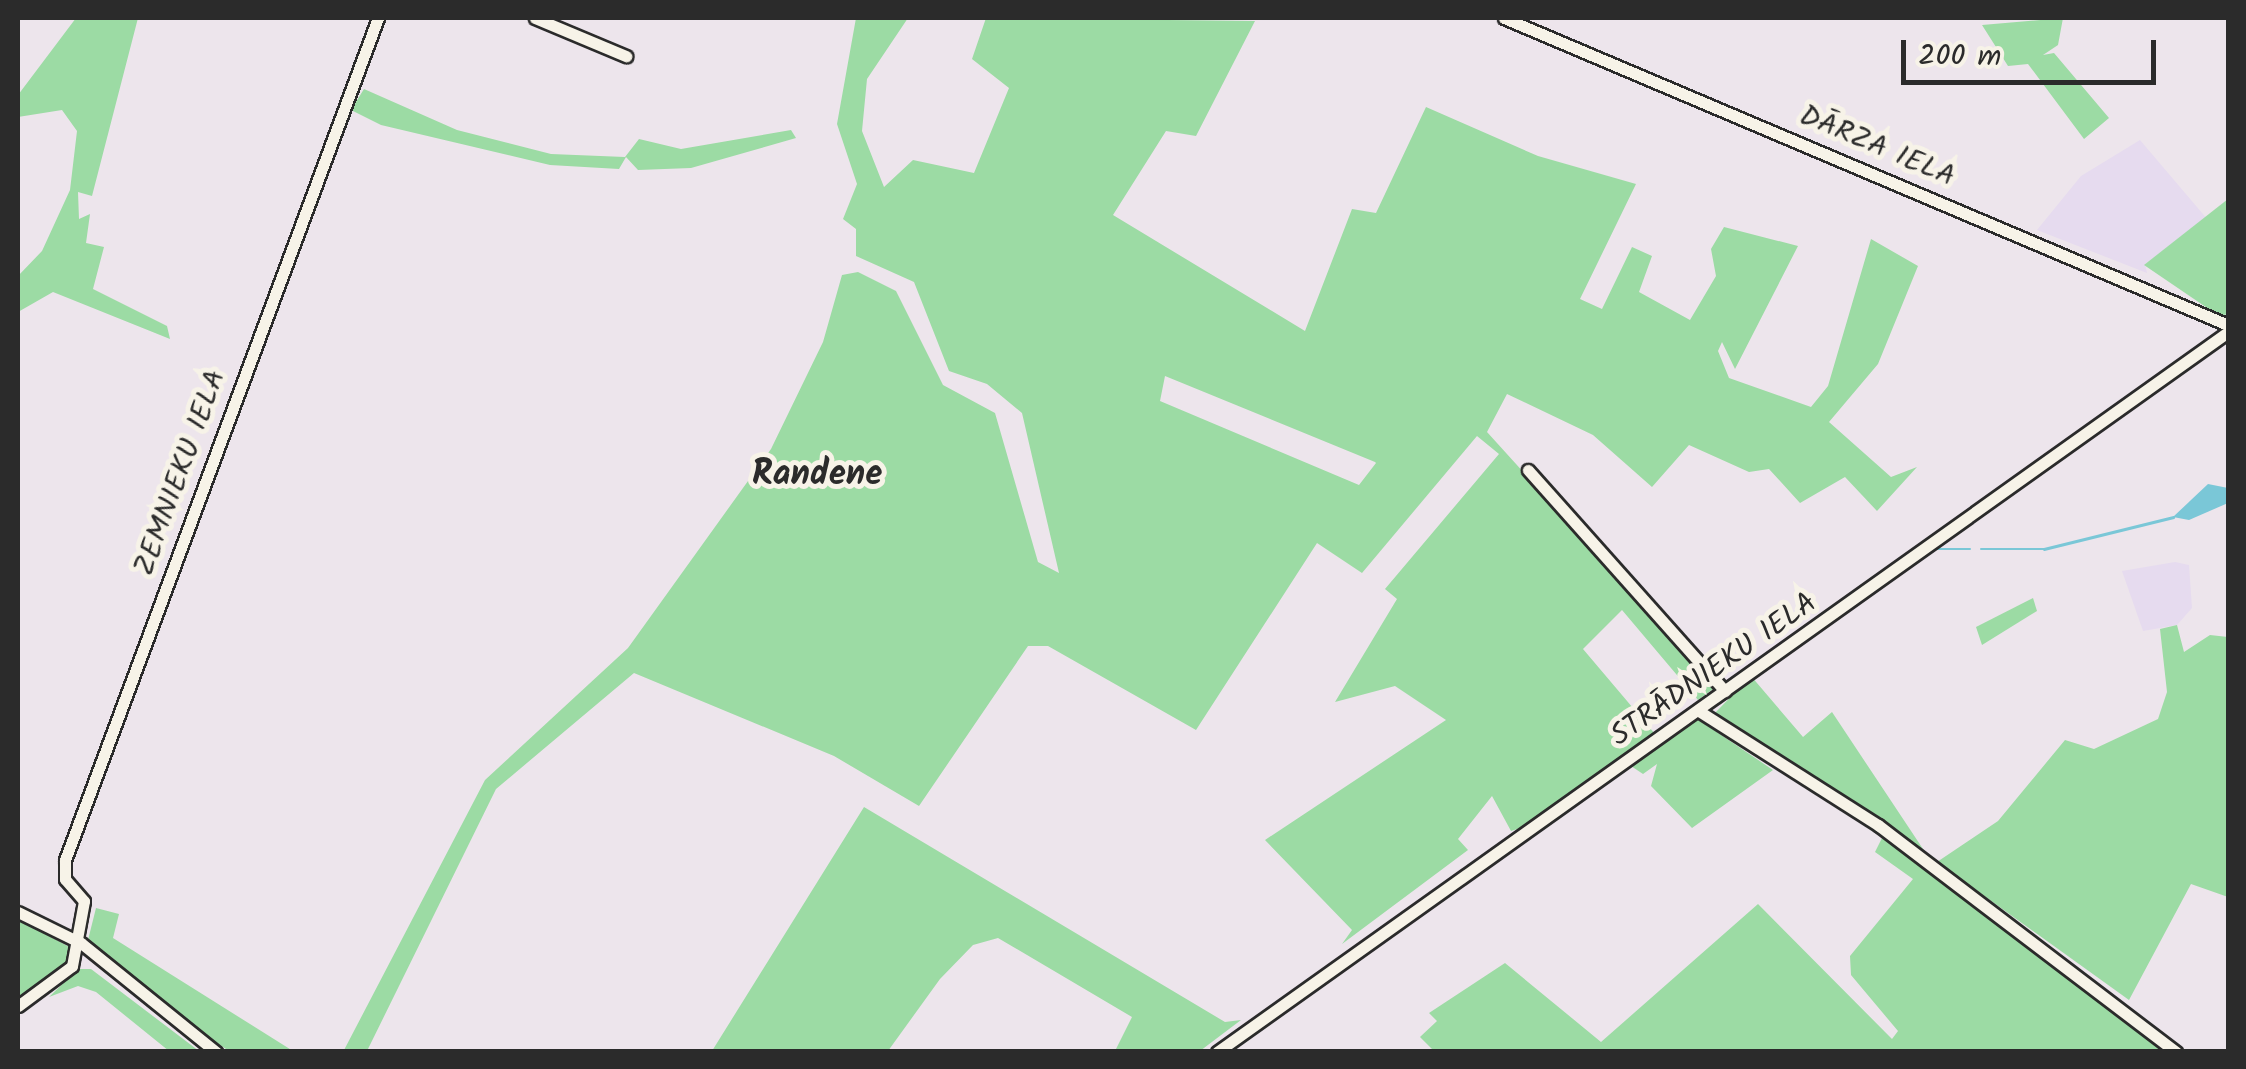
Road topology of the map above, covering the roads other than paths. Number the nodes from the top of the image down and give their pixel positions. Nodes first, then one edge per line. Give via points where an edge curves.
1 (378, 18) edge
2 (535, 18) edge
3 (1504, 18) edge
4 (626, 56) dead end
5 (2228, 329) edge
6 (1528, 470) dead end
7 (1725, 691) junction
8 (1699, 711) junction
9 (18, 912) edge
10 (81, 943) junction
11 (18, 1006) edge
12 (1221, 1048) edge
13 (216, 1052) edge
14 (2176, 1052) edge

1 - 10 street, ZEMNIEKU IELA via 65,860 65,879 84,901
2 - 4 street
3 - 5 street, DĀRZA IELA
5 - 7 street, STRĀDNIEKU IELA
6 - 7 street
7 - 8 street, STRĀDNIEKU IELA
8 - 12 street, STRĀDNIEKU IELA
8 - 14 street via 1878,826
9 - 10 street
10 - 11 street via 63,980
10 - 13 street

